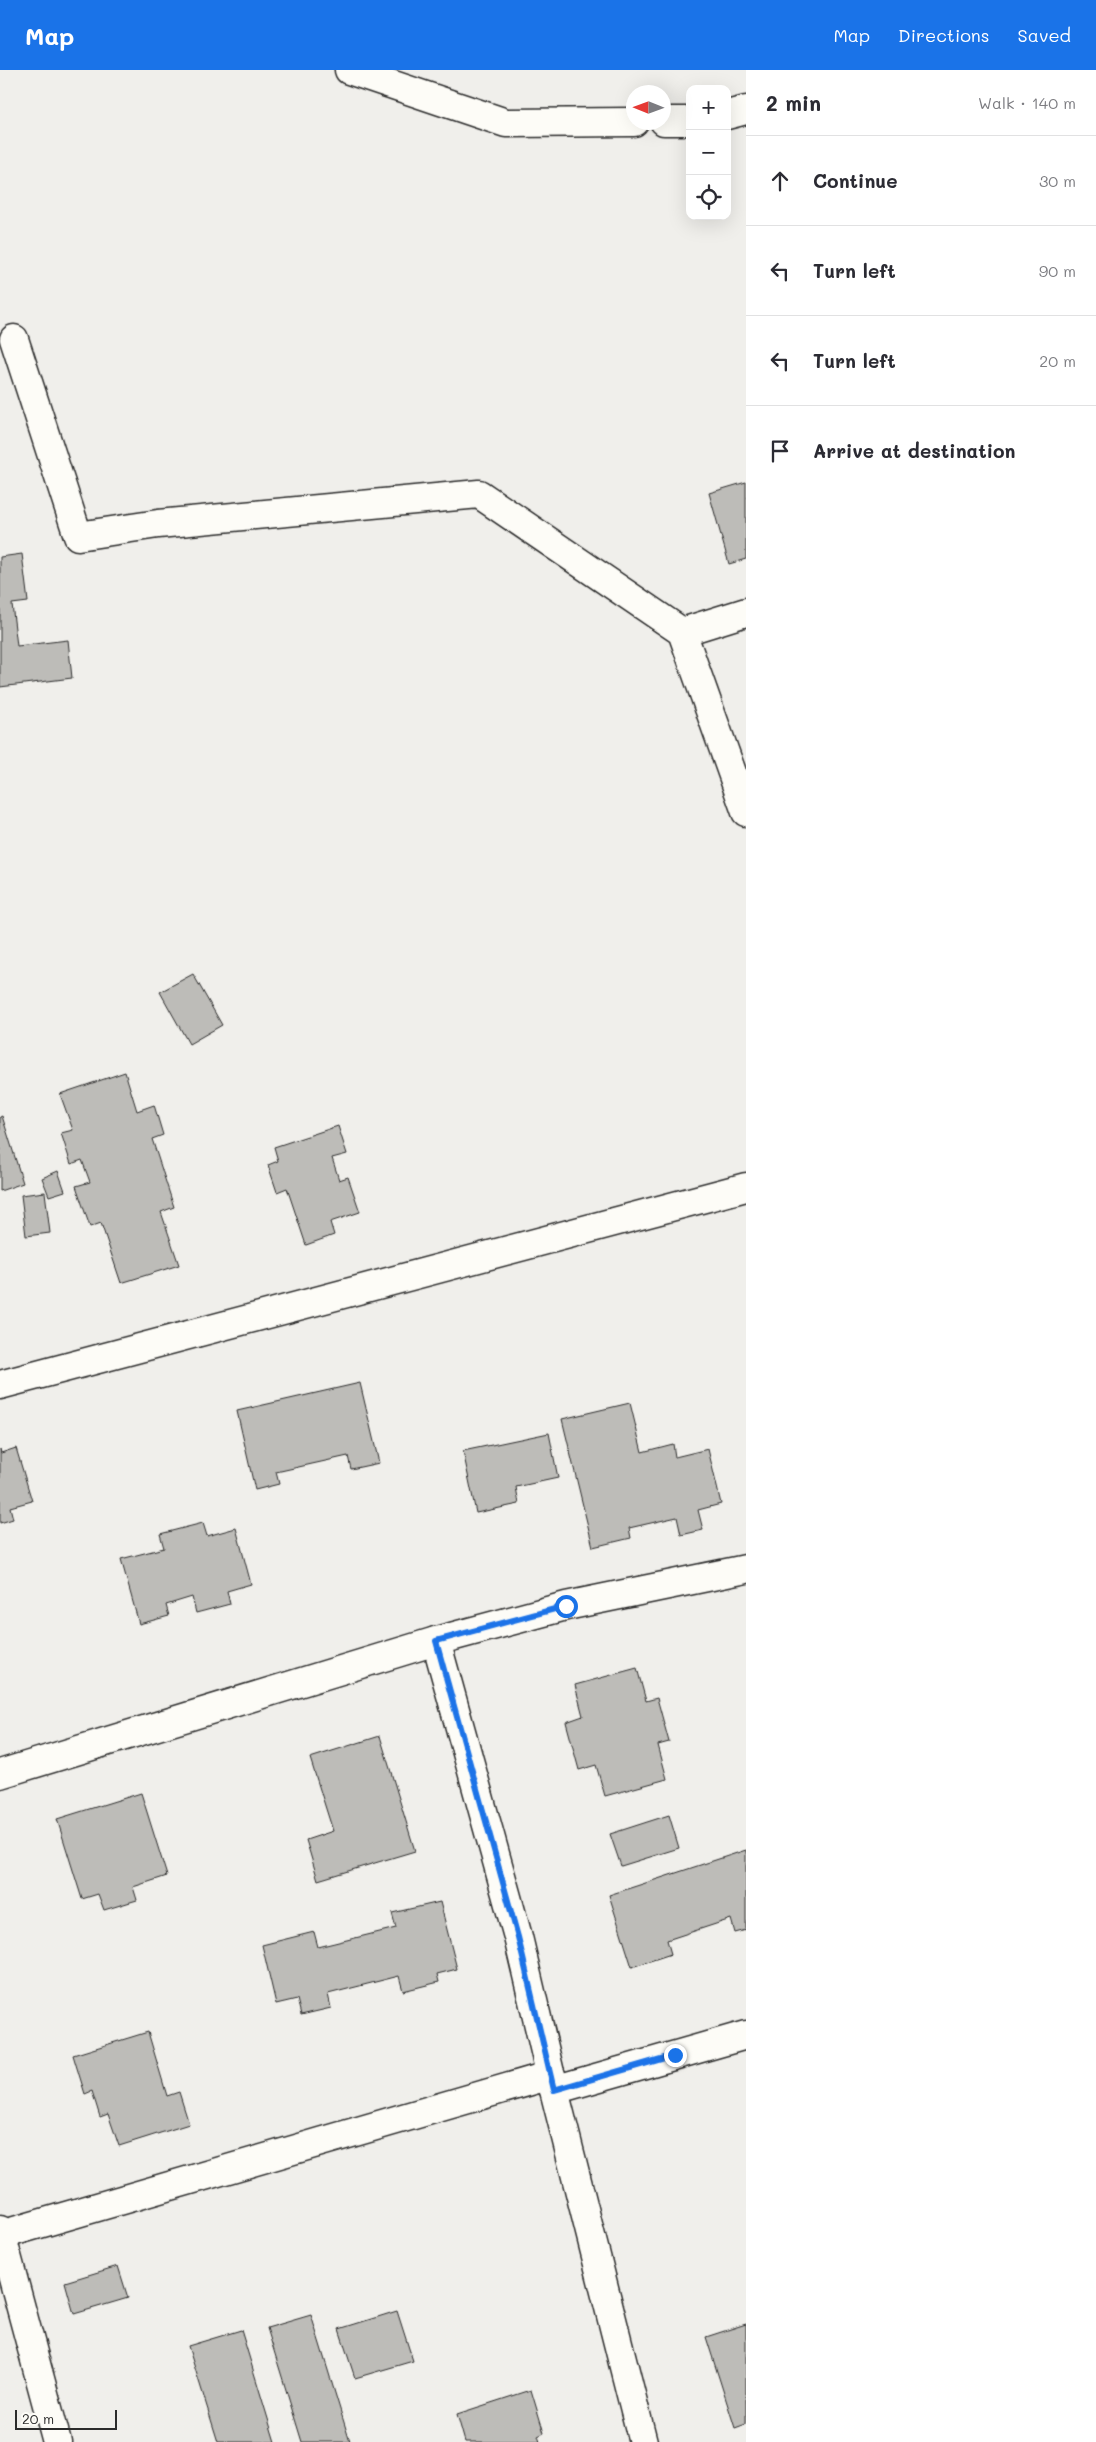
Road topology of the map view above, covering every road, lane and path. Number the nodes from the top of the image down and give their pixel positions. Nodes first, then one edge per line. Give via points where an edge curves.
1 (349, 70) edge
2 (746, 110) edge
3 (731, 114) edge
4 (671, 121) edge
5 (686, 121) edge
6 (626, 122) edge
7 (14, 339) dead end
8 (746, 612) edge
9 (682, 632) junction
10 (746, 812) edge
11 (746, 1187) edge
12 (0, 1385) edge
13 (746, 1569) edge
14 (436, 1641) junction
15 (0, 1774) edge
16 (746, 2035) edge
17 (552, 2083) junction
18 (1, 2232) edge
19 (57, 2442) edge
20 (643, 2442) edge

1 - 6 street via 506,123
2 - 3 street
4 - 5 street
7 - 9 street via 78,536 158,524 479,494
8 - 9 street
9 - 10 street
11 - 12 street
13 - 14 street via 566,1606
14 - 15 street
14 - 17 street via 518,1937
16 - 17 street
17 - 18 street
17 - 20 street
18 - 19 street

